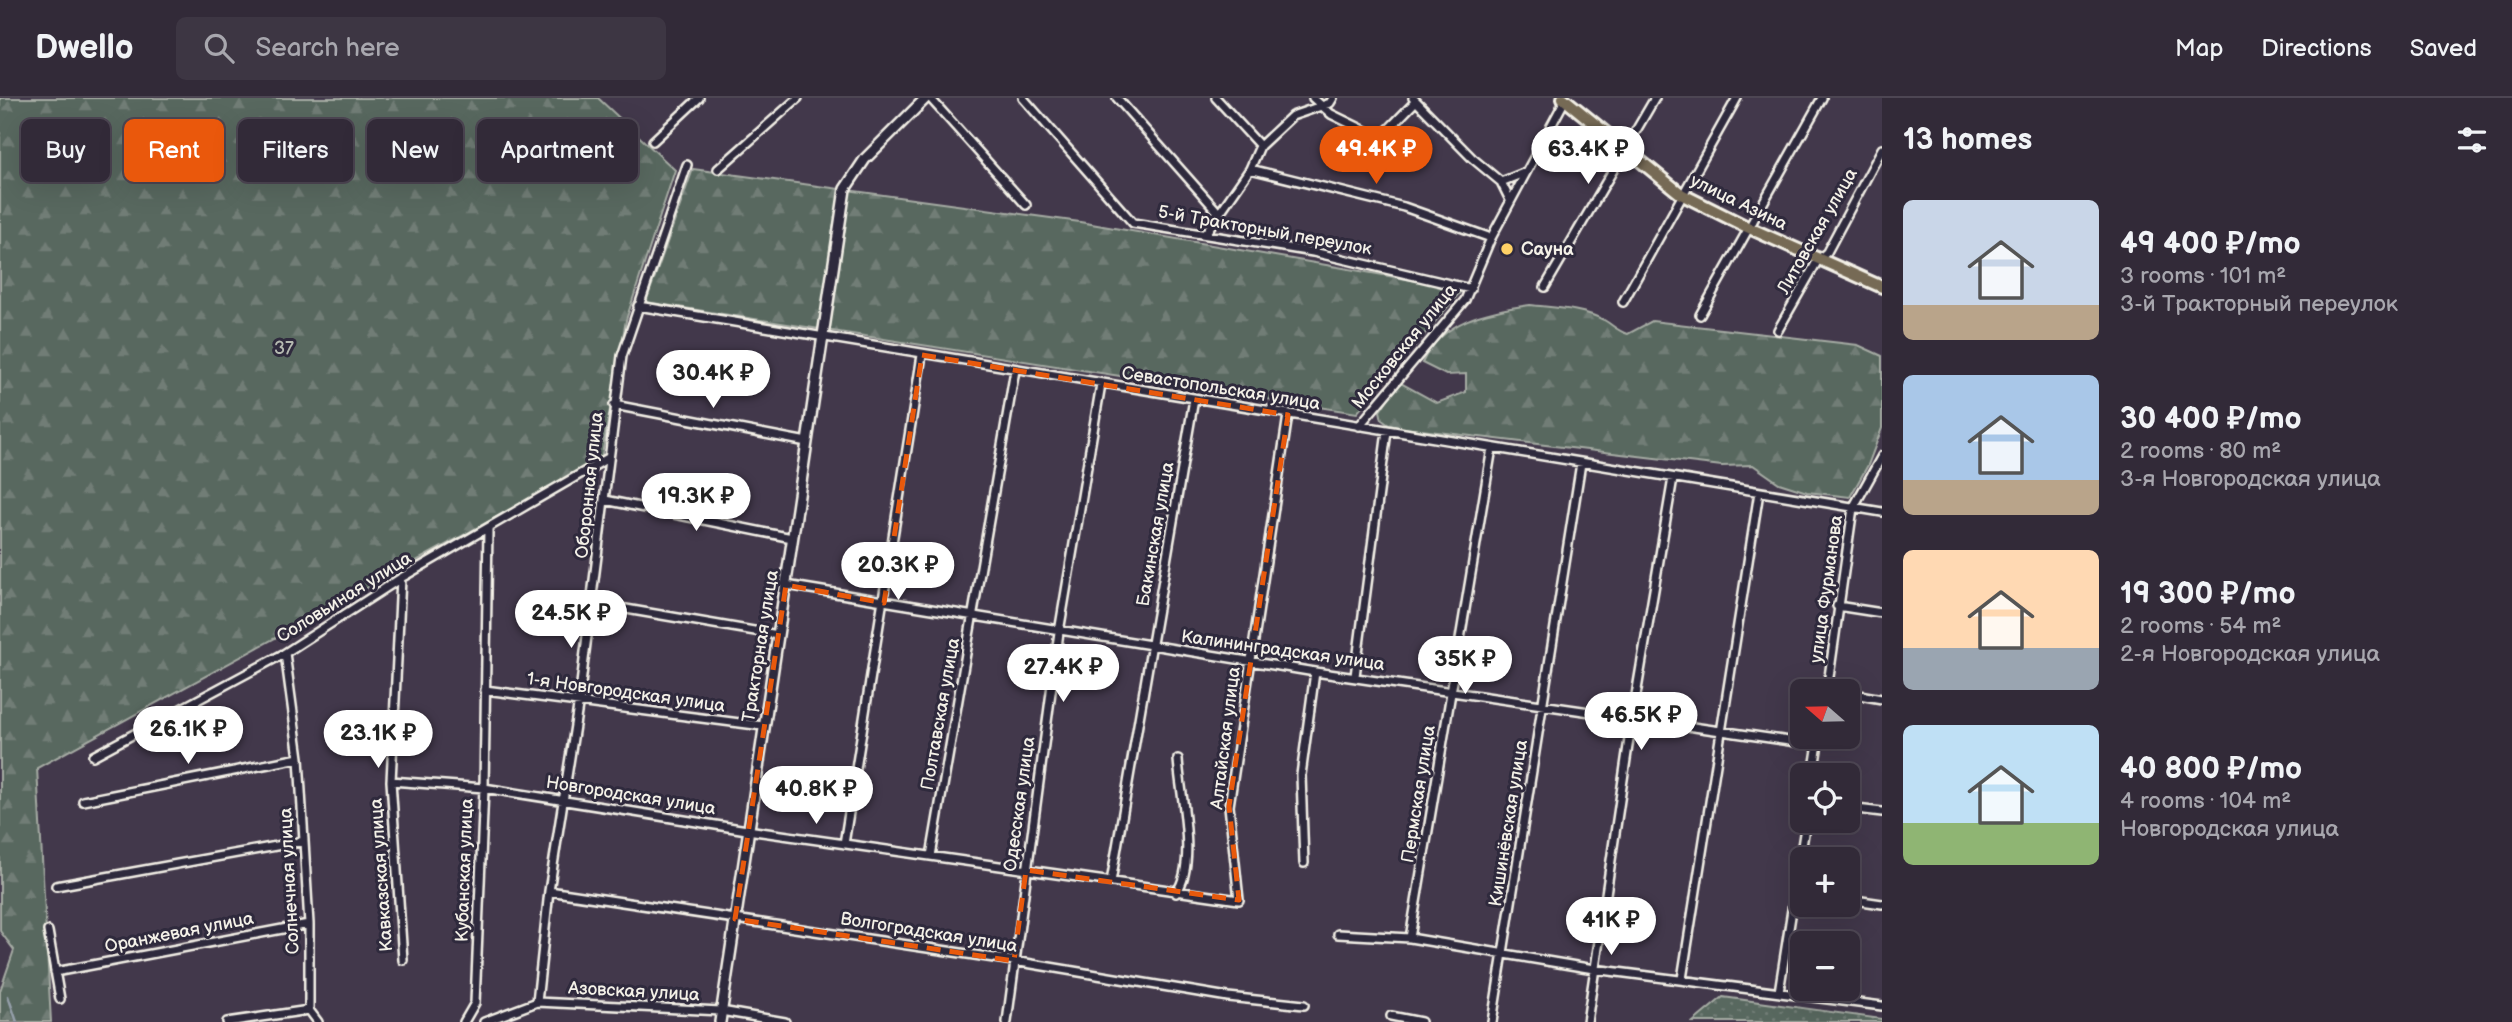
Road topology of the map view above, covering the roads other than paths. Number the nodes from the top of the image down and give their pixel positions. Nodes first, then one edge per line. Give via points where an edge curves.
1 (699, 98) edge
2 (798, 98) edge
3 (928, 98) edge
4 (1023, 98) edge
5 (1117, 98) edge
6 (1216, 98) edge
7 (1314, 98) edge
8 (1333, 98) edge
9 (1655, 98) edge
10 (1737, 98) edge
11 (1822, 98) edge
12 (1414, 99) edge
13 (1565, 99) edge
14 (1320, 105) junction
15 (653, 141) dead end
16 (1260, 146) junction
17 (1882, 149) edge
18 (1626, 151) junction
19 (687, 165) dead end
20 (718, 169) dead end
21 (1250, 169) junction
22 (1526, 172) junction
23 (1502, 182) junction
24 (1681, 194) junction
25 (1510, 200) junction
26 (1026, 205) dead end
27 (1218, 212) junction
28 (1747, 227) junction
29 (1205, 234) junction
30 (1491, 238) junction
31 (1818, 260) junction
32 (1545, 287) dead end
33 (1882, 287) edge
34 (1471, 289) junction
35 (1623, 302) dead end
36 (638, 306) junction
37 (1700, 315) dead end
38 (1778, 330) dead end
39 (822, 338) junction
40 (922, 355) junction
41 (1015, 370) junction
42 (1101, 384) junction
43 (1194, 399) junction
44 (614, 405) junction
45 (1289, 415) junction
46 (1359, 426) junction
47 (1387, 431) junction
48 (807, 442) junction
49 (1492, 448) junction
50 (1882, 456) edge
51 (608, 458) junction
52 (1581, 463) junction
53 (1673, 478) junction
54 (1759, 492) junction
55 (605, 500) junction
56 (1853, 508) junction
57 (1882, 512) edge
58 (488, 529) junction
59 (792, 538) junction
60 (401, 578) junction
61 (786, 585) junction
62 (591, 603) junction
63 (884, 603) junction
64 (1838, 606) junction
65 (1882, 612) edge
66 (972, 617) junction
67 (1059, 632) junction
68 (778, 635) junction
69 (1151, 646) junction
70 (285, 653) junction
71 (1250, 660) junction
72 (1315, 672) junction
73 (1355, 676) junction
74 (1830, 679) edge
75 (485, 690) junction
76 (1451, 692) junction
77 (1860, 695) edge
78 (1882, 699) edge
79 (579, 700) junction
80 (1542, 705) junction
81 (1632, 719) junction
82 (762, 726) junction
83 (1722, 734) junction
84 (1790, 739) edge
85 (93, 756) dead end
86 (299, 758) junction
87 (1178, 759) dead end
88 (391, 781) junction
89 (484, 788) junction
90 (562, 799) junction
91 (83, 801) dead end
92 (1860, 809) edge
93 (1882, 812) edge
94 (747, 830) junction
95 (304, 841) junction
96 (844, 844) junction
97 (931, 856) junction
98 (1304, 863) dead end
99 (1026, 870) junction
100 (1111, 882) junction
101 (56, 886) dead end
102 (548, 891) junction
103 (1176, 893) junction
104 (1239, 900) joint
105 (1860, 901) edge
106 (1882, 904) edge
107 (1793, 917) edge
108 (735, 919) junction
109 (309, 924) junction
110 (48, 931) dead end
111 (1338, 934) dead end
112 (1410, 938) junction
113 (1505, 956) junction
114 (403, 960) dead end
115 (1014, 961) junction
116 (1594, 969) junction
117 (55, 972) junction
118 (1682, 979) junction
119 (1779, 992) junction
120 (60, 999) dead end
121 (537, 1002) junction
122 (1304, 1005) dead end
123 (1882, 1006) edge
124 (309, 1010) junction
125 (721, 1011) junction
126 (1391, 1016) dead end
127 (230, 1022) edge
128 (317, 1022) edge
129 (464, 1022) edge
130 (484, 1022) edge
131 (720, 1022) edge
132 (786, 1022) edge
133 (1007, 1022) edge
134 (1421, 1022) edge
135 (1492, 1022) edge
136 (1587, 1022) edge

1 - 15 street
2 - 20 street
3 - 26 street
3 - 39 street, Тракторная улица via 864,161 845,189
4 - 29 street, 5-й Тракторный переулок via 1133,223
5 - 27 street
6 - 16 street
7 - 14 street
8 - 14 street
9 - 18 street
10 - 24 street
11 - 28 street
12 - 14 street via 1380,138
12 - 23 street
13 - 18 main road, улица Азина
13 - 22 street, Московская улица
14 - 16 street via 1292,116
16 - 21 street
17 - 31 street, Литовская улица via 1827,252
18 - 24 main road, улица Азина
18 - 32 street
19 - 36 street, Оборонная улица
21 - 27 street
21 - 30 street via 1404,207
22 - 23 street
22 - 25 street, Московская улица
23 - 25 street
24 - 28 main road, улица Азина
24 - 35 street
25 - 30 street, Московская улица
27 - 29 street
28 - 31 main road, улица Азина
28 - 37 street
29 - 34 street, 5-й Тракторный переулок via 1313,252
30 - 34 street, Московская улица
31 - 33 main road, улица Азина
31 - 38 street, Литовская улица
34 - 46 street, Московская улица
36 - 39 street, Севастопольская улица
36 - 44 street, Оборонная улица via 622,356
39 - 40 street, Севастопольская улица
39 - 48 street, Тракторная улица
40 - 41 street, Севастопольская улица
40 - 63 street
41 - 42 street, Севастопольская улица
41 - 66 street, Полтавская улица
42 - 43 street, Севастопольская улица
42 - 67 street, Одесская улица
43 - 45 street, Севастопольская улица
43 - 69 street, Бакинская улица
44 - 48 street
44 - 51 street, Оборонная улица
45 - 46 street, Севастопольская улица
45 - 71 street, Алтайская улица
46 - 47 street, Севастопольская улица
47 - 49 street, Севастопольская улица
47 - 73 street
48 - 59 street, Тракторная улица
49 - 52 street, Севастопольская улица
49 - 76 street, Пермская улица
50 - 56 street, улица Фурманова
51 - 55 street, Оборонная улица
51 - 58 street, Соловьиная улица
52 - 53 street, Севастопольская улица
52 - 80 street, Кишинёвская улица
53 - 54 street, Севастопольская улица
53 - 81 street
54 - 56 street, Севастопольская улица
54 - 83 street
55 - 59 street
55 - 62 street, Оборонная улица
56 - 57 street, Севастопольская улица
56 - 64 street, улица Фурманова
58 - 60 street, Соловьиная улица
58 - 75 street, Кубанская улица
59 - 61 street, Тракторная улица
60 - 70 street, Соловьиная улица
60 - 88 street, Кавказская улица
61 - 63 street, Калининградская улица
61 - 68 street, Тракторная улица
62 - 68 street
62 - 79 street, Оборонная улица
63 - 66 street, Калининградская улица
63 - 96 street
64 - 65 street
64 - 74 street, улица Фурманова
66 - 67 street, Калининградская улица
66 - 97 street, Полтавская улица
67 - 69 street, Калининградская улица
67 - 99 street, Одесская улица
68 - 82 street, Тракторная улица
69 - 71 street, Калининградская улица
69 - 100 street, Бакинская улица
70 - 85 street, Соловьиная улица
70 - 86 street, Солнечная улица
71 - 72 street, Калининградская улица
71 - 104 street, Алтайская улица via 1229,806
72 - 73 street, Калининградская улица
72 - 98 street via 1301,775
73 - 76 street, Калининградская улица
75 - 79 street, 1-я Новгородская улица
75 - 89 street, Кубанская улица
76 - 80 street, Калининградская улица
76 - 112 street, Пермская улица
77 - 78 street
79 - 82 street, 1-я Новгородская улица
79 - 90 street, Оборонная улица
80 - 81 street, Калининградская улица
80 - 113 street, Кишинёвская улица
81 - 83 street, Калининградская улица
81 - 116 street
82 - 94 street, Тракторная улица
83 - 84 street, Калининградская улица
83 - 118 street
86 - 91 street
86 - 95 street, Солнечная улица
87 - 103 street via 1187,855
88 - 89 street, Новгородская улица
88 - 114 street, Кавказская улица
89 - 90 street, Новгородская улица
89 - 129 street, Кубанская улица via 475,1003
90 - 94 street, Новгородская улица
90 - 102 street, Оборонная улица
92 - 93 street
94 - 96 street, Новгородская улица
94 - 108 street, Тракторная улица
95 - 101 street
95 - 109 street, Солнечная улица
96 - 97 street, Новгородская улица
97 - 99 street, Новгородская улица
99 - 100 street, Новгородская улица
99 - 115 street, Одесская улица
100 - 103 street, Новгородская улица
102 - 108 street, Волгоградская улица
102 - 121 street, Оборонная улица
103 - 104 street, Новгородская улица
105 - 106 street
107 - 119 street
108 - 115 street, Волгоградская улица
108 - 125 street, Тракторная улица
109 - 117 street, Оранжевая улица
109 - 124 street, Солнечная улица
110 - 117 street
111 - 112 street
112 - 113 street
113 - 116 street
113 - 135 street, Кишинёвская улица
115 - 122 street, Волгоградская улица
115 - 133 street, Одесская улица
116 - 118 street
116 - 136 street
117 - 120 street
118 - 119 street
119 - 123 street
121 - 125 street, Азовская улица
121 - 130 street, Азовская улица
124 - 127 street
124 - 128 street
125 - 131 street, Тракторная улица
125 - 132 street, Азовская улица
126 - 134 street

